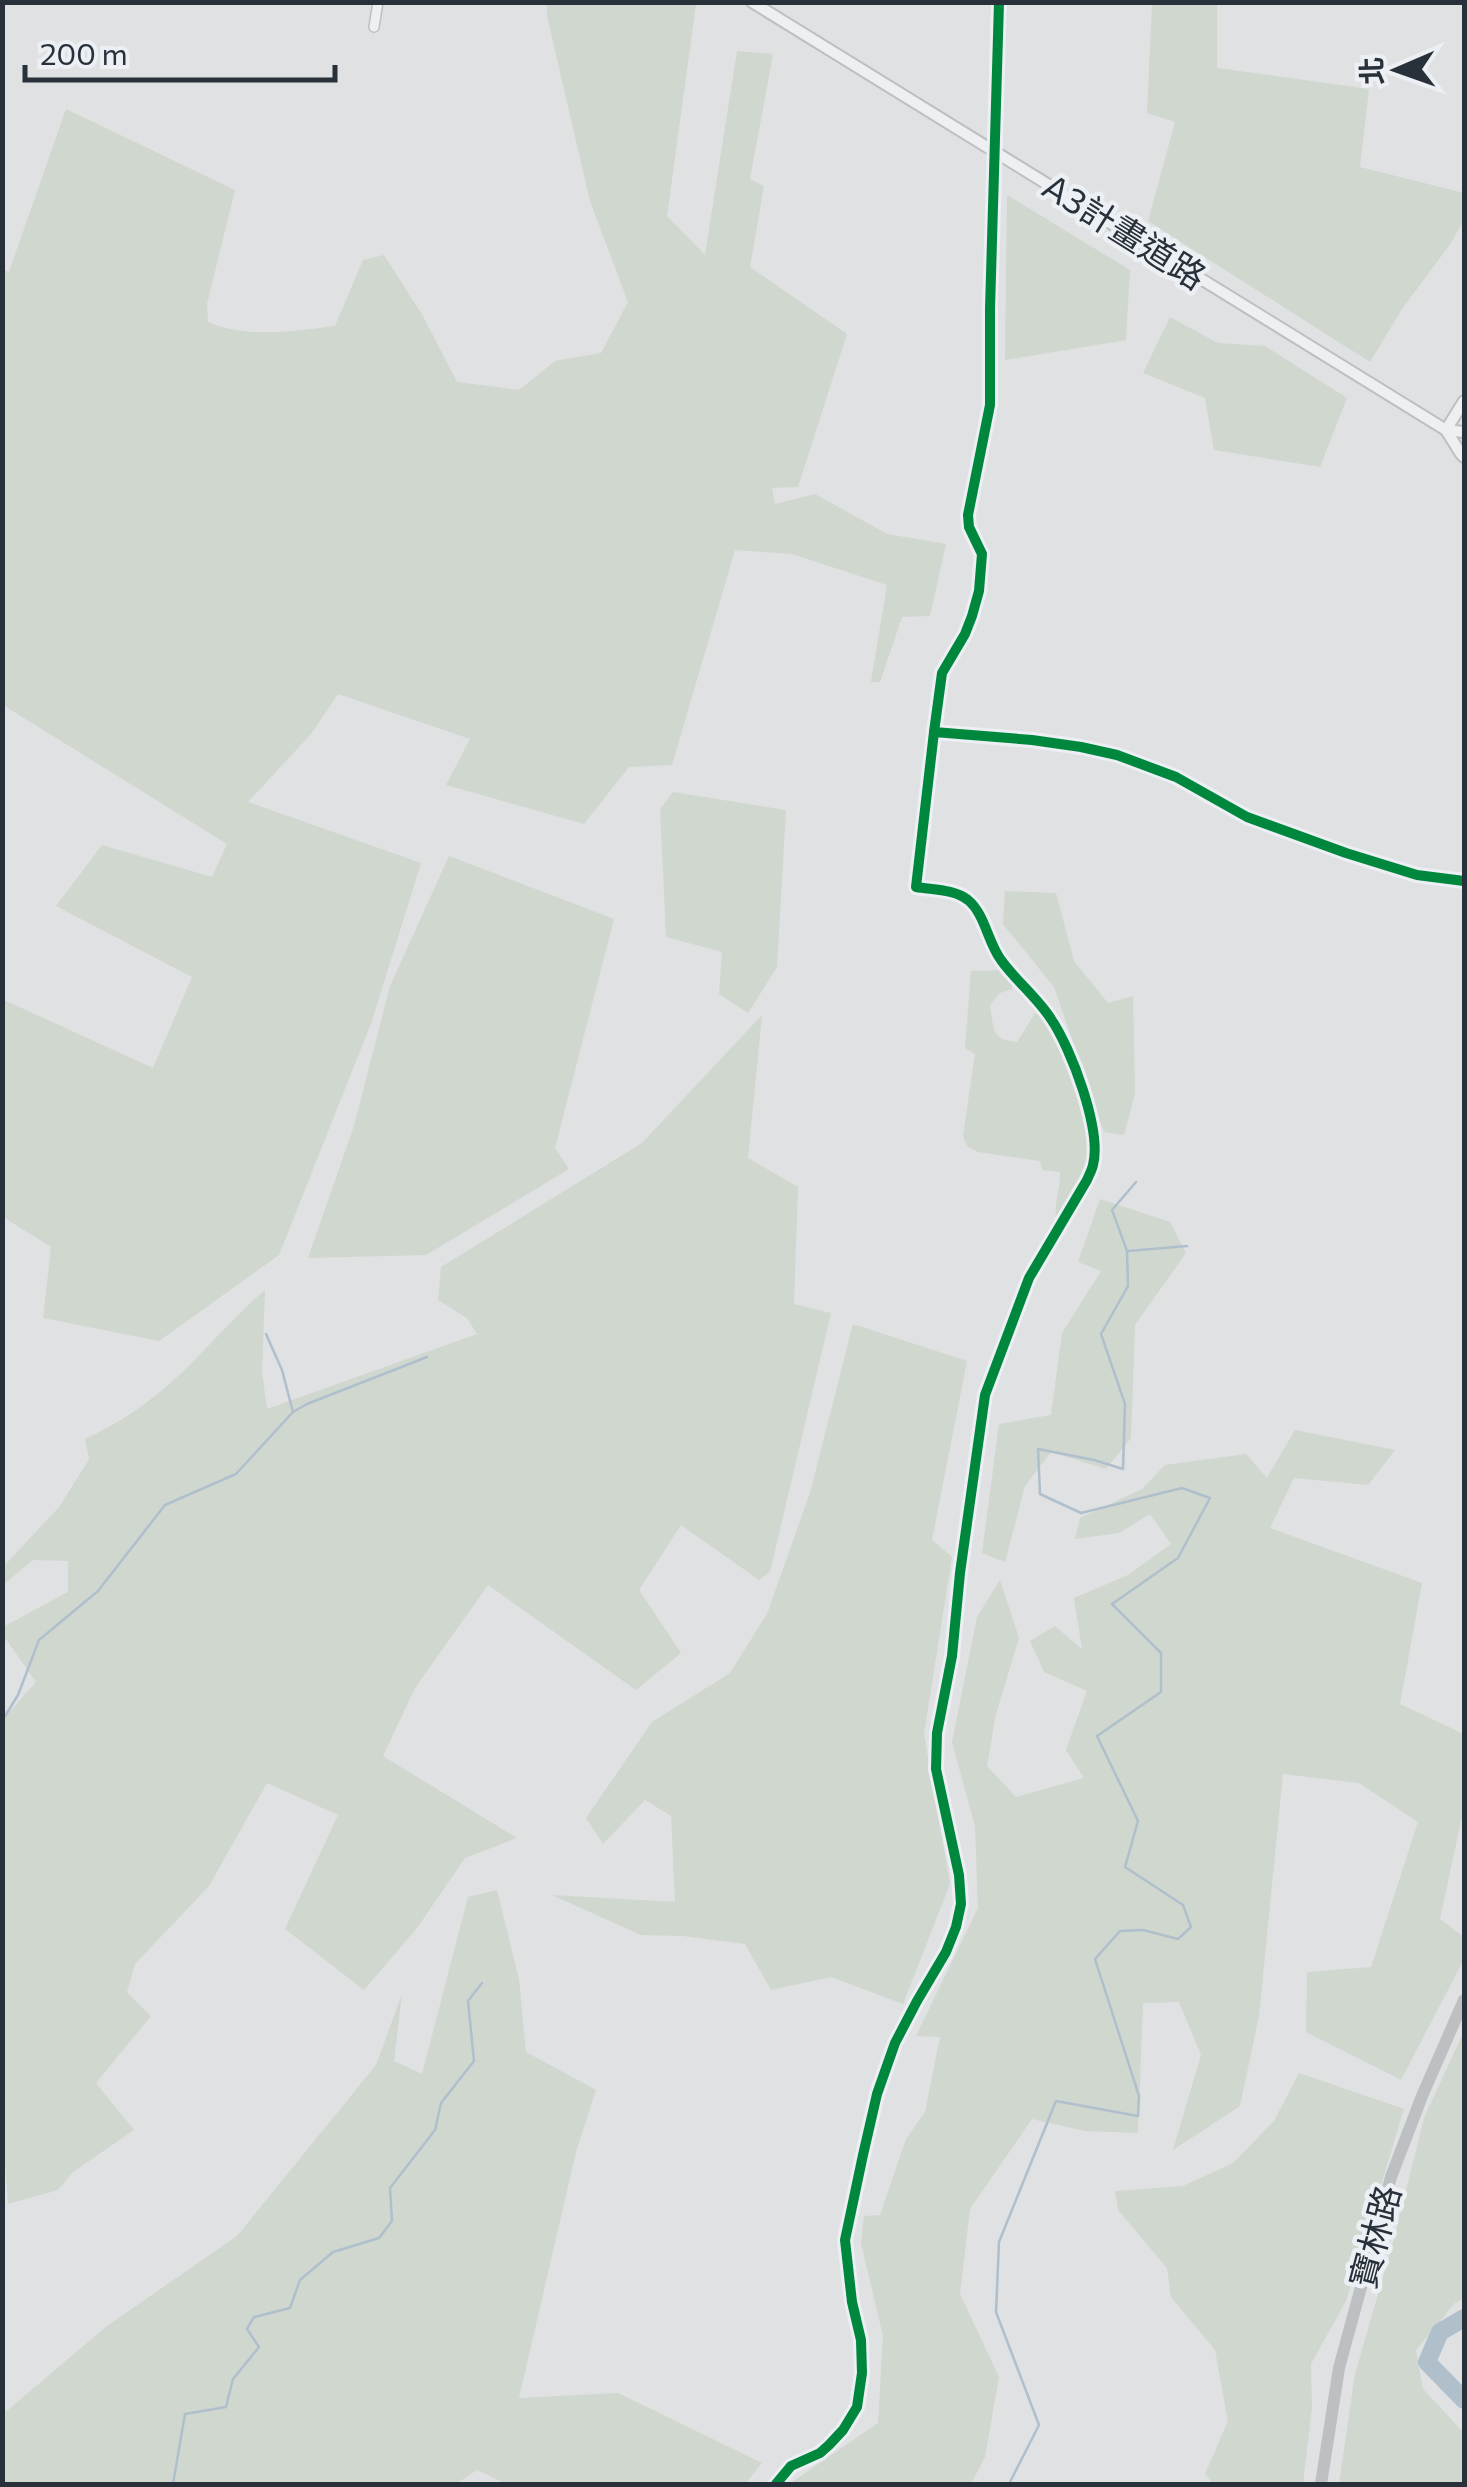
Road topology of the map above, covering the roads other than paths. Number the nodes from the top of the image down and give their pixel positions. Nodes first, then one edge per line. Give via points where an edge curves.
1 (378, 2) edge
2 (752, 2) edge
3 (1000, 2) edge
4 (374, 27) dead end
5 (995, 152) junction
6 (1464, 401) edge
7 (1446, 430) junction
8 (1464, 432) edge
9 (1463, 453) edge
10 (934, 732) junction
11 (1464, 881) edge
12 (1464, 2000) edge
13 (776, 2484) edge
14 (1321, 2484) edge

1 - 4 street
2 - 5 street, A3計畫道路
3 - 5 street
5 - 7 street, A3計畫道路
5 - 10 street via 990,405 968,516 982,554 972,616 942,673
6 - 7 street
7 - 8 street
7 - 9 street
10 - 11 street via 1117,755 1313,842 1416,875
10 - 13 street via 916,888 972,902 1002,962 1054,1022 1089,1111 1094,1164 1030,1278 985,1395 937,1734 936,1769 961,1904 946,1952 895,2043 862,2155 845,2240 861,2340 857,2406 829,2445 791,2466
12 - 14 main road, 寶林路 via 1391,2177 1339,2368

